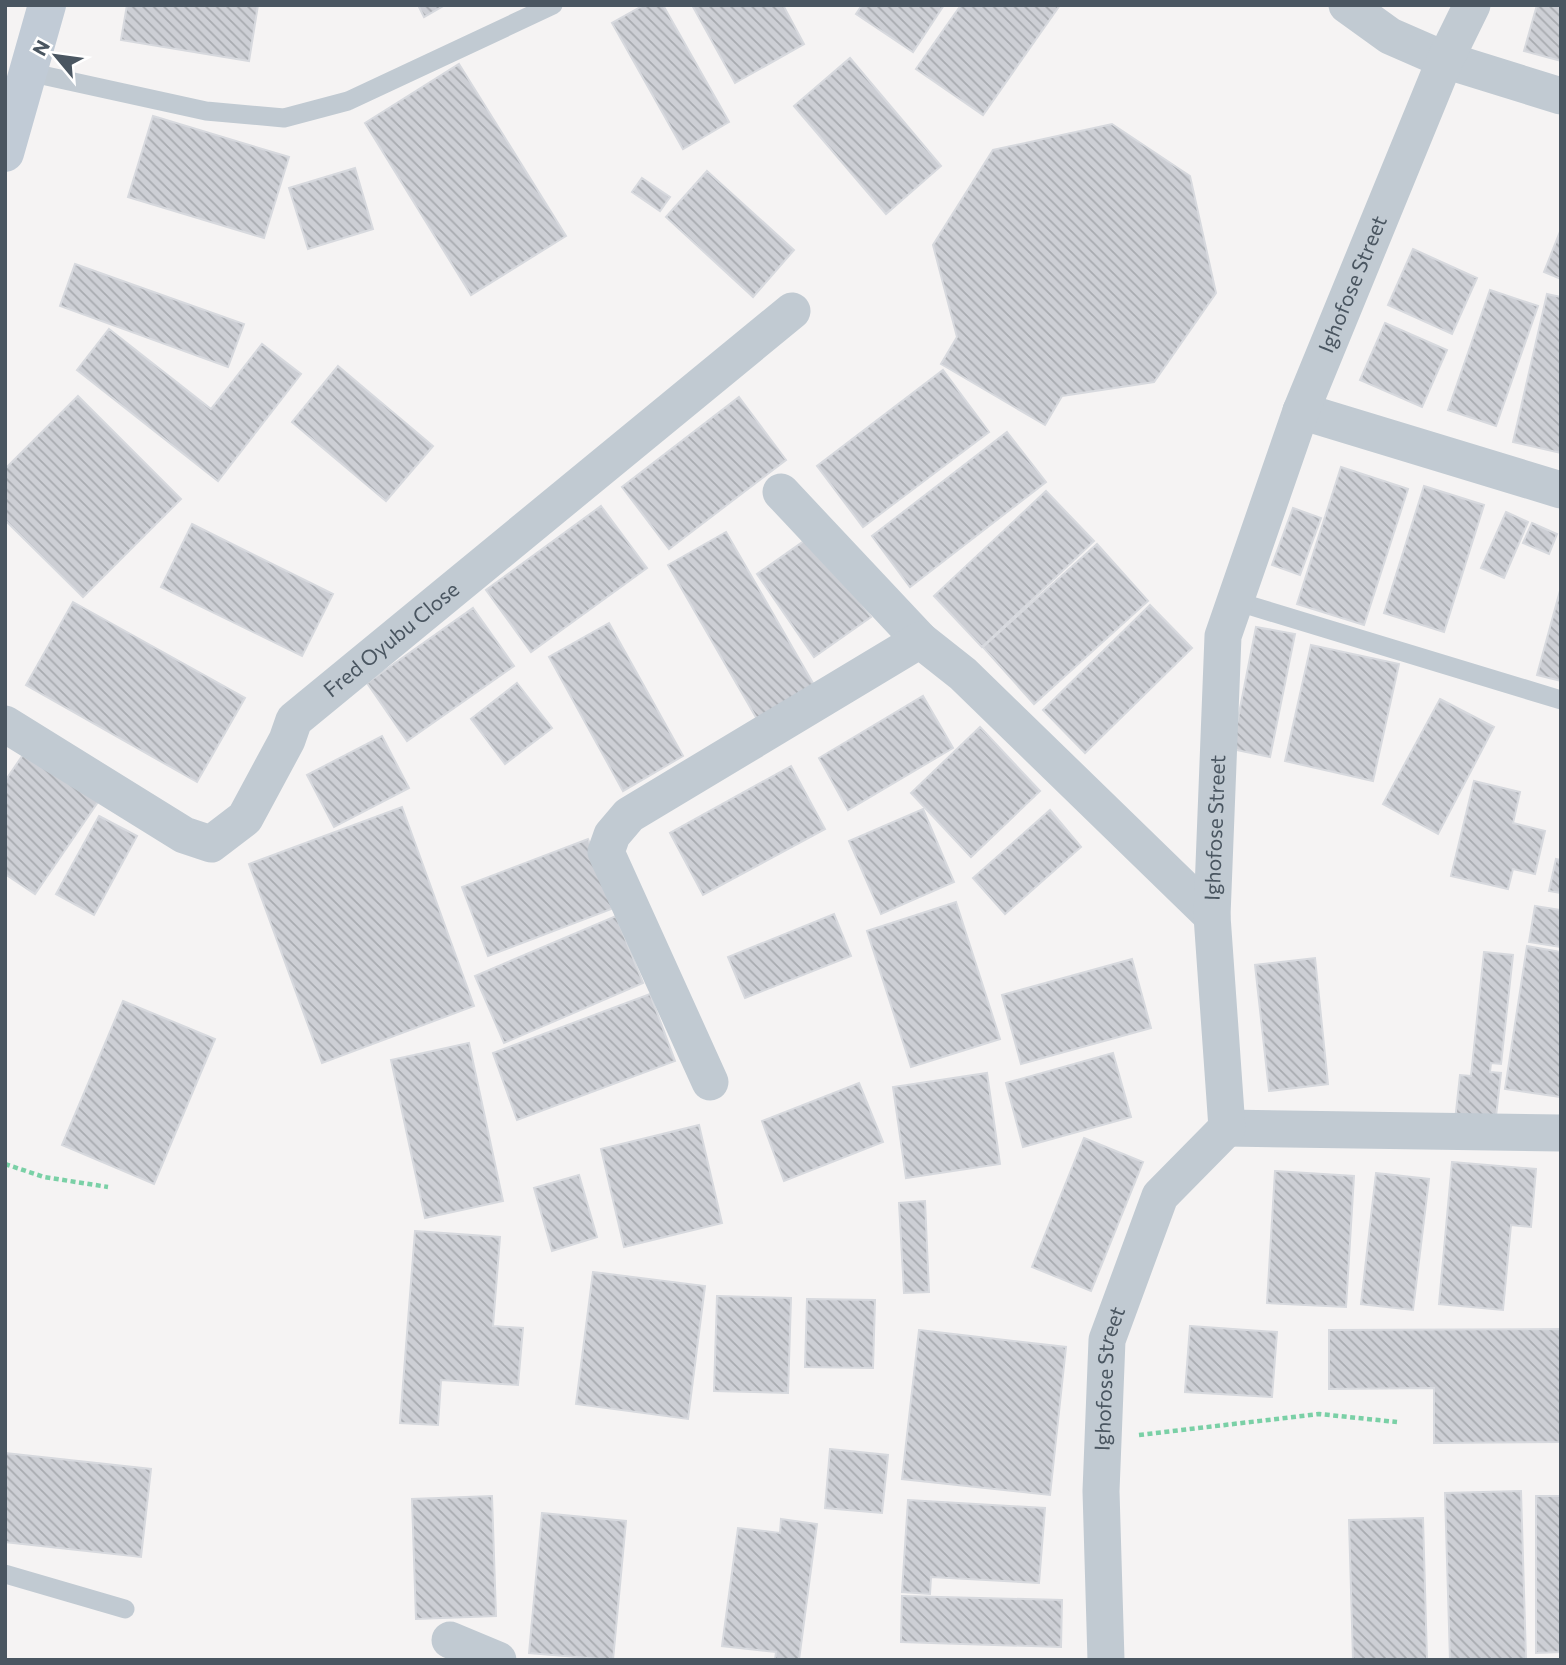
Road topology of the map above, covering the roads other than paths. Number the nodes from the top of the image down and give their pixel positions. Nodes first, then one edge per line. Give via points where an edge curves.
1 (47, 5) edge
2 (553, 5) edge
3 (1347, 5) edge
4 (1472, 5) edge
5 (1445, 60) junction
6 (27, 72) junction
7 (1561, 96) edge
8 (5, 153) edge
9 (792, 311) dead end
10 (1301, 411) junction
11 (1561, 490) edge
12 (780, 492) dead end
13 (1235, 601) junction
14 (920, 640) junction
15 (1561, 700) edge
16 (5, 724) edge
17 (1212, 916) junction
18 (710, 1082) dead end
19 (1227, 1128) junction
20 (1561, 1133) edge
21 (5, 1574) edge
22 (125, 1609) dead end
23 (450, 1640) dead end
24 (498, 1660) edge
25 (1106, 1660) edge

1 - 6 main road
2 - 6 lane via 348,102 284,118 206,111
3 - 5 street via 1390,36
4 - 5 street, Ighofose Street
5 - 7 street
5 - 10 street, Ighofose Street
6 - 8 main road
9 - 16 street, Fred Oyubu Close via 294,720 245,818 211,844 184,835
10 - 11 street
10 - 13 street, Ighofose Street
12 - 14 street
13 - 15 lane
13 - 17 street, Ighofose Street via 1223,636
14 - 17 street via 963,674
14 - 18 street via 629,815 612,835 606,852
17 - 19 street, Ighofose Street
19 - 20 street
19 - 25 street, Ighofose Street via 1160,1196 1107,1340 1101,1491
21 - 22 lane
23 - 24 street

